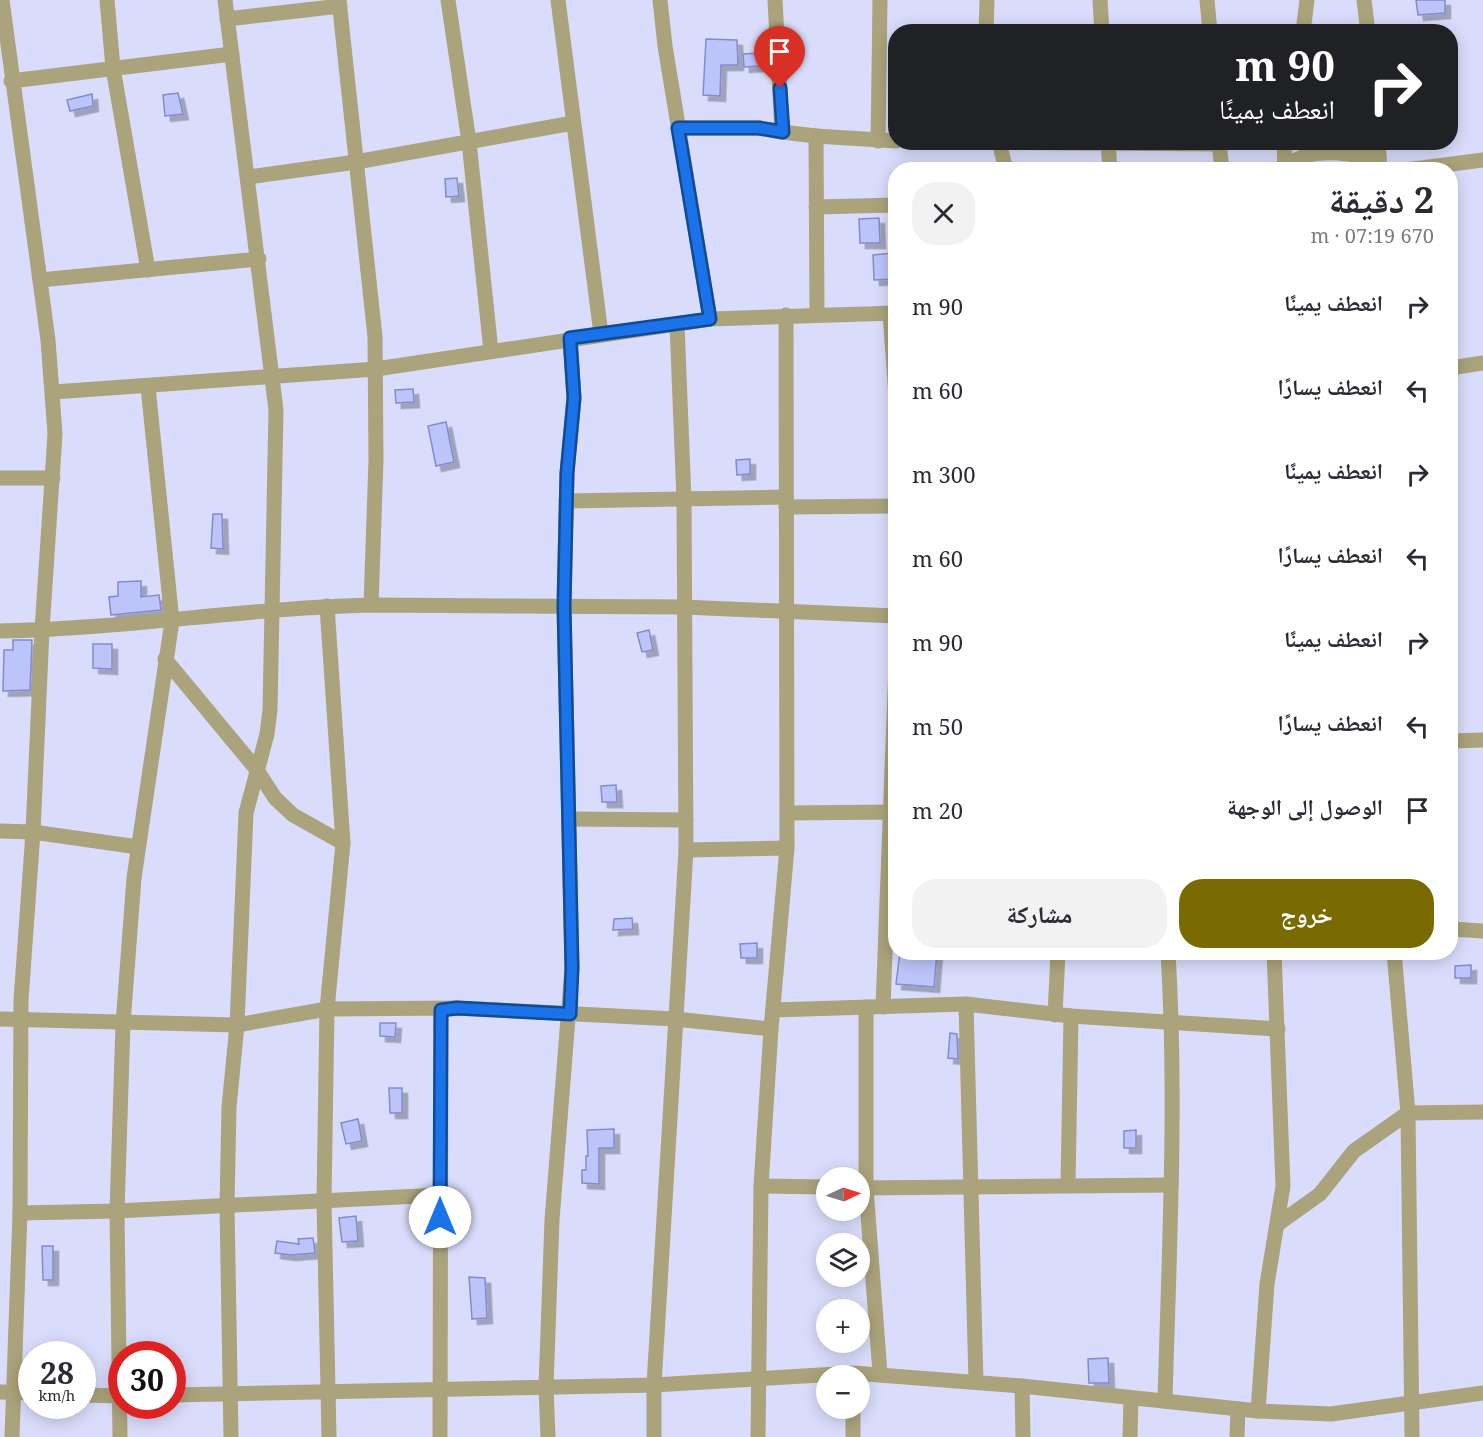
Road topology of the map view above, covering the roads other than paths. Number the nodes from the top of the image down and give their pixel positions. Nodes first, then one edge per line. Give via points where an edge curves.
1 (2, 0) edge
2 (107, 0) edge
3 (225, 0) edge
4 (448, 0) edge
5 (558, 0) edge
6 (660, 0) edge
7 (775, 0) edge
8 (880, 0) edge
9 (987, 0) edge
10 (1100, 0) edge
11 (1207, 0) edge
12 (1307, 0) edge
13 (1364, 0) edge
14 (340, 3) edge
15 (227, 19) junction
16 (986, 24) edge
17 (1102, 24) edge
18 (1209, 24) edge
19 (1304, 24) edge
20 (1367, 24) edge
21 (232, 54) junction
22 (113, 68) junction
23 (11, 81) junction
24 (573, 123) junction
25 (678, 128) junction
26 (783, 132) junction
27 (816, 136) junction
28 (878, 141) junction
29 (888, 141) edge
30 (469, 142) junction
31 (1314, 153) junction
32 (1379, 157) edge
33 (1483, 160) edge
34 (356, 162) junction
35 (1292, 162) edge
36 (1315, 162) edge
37 (1458, 163) edge
38 (249, 177) junction
39 (888, 205) edge
40 (816, 207) junction
41 (259, 259) junction
42 (148, 270) junction
43 (40, 280) junction
44 (888, 313) edge
45 (817, 314) junction
46 (786, 315) junction
47 (710, 319) junction
48 (677, 324) junction
49 (602, 334) junction
50 (570, 338) junction
51 (491, 351) junction
52 (1483, 363) edge
53 (1458, 367) edge
54 (376, 369) junction
55 (273, 379) junction
56 (148, 387) junction
57 (54, 392) junction
58 (0, 478) edge
59 (53, 478) junction
60 (684, 500) junction
61 (566, 501) junction
62 (786, 502) junction
63 (888, 506) edge
64 (371, 604) junction
65 (327, 606) junction
66 (564, 606) junction
67 (683, 607) junction
68 (787, 610) junction
69 (273, 612) junction
70 (888, 616) edge
71 (172, 621) junction
72 (42, 630) junction
73 (0, 631) edge
74 (165, 659) junction
75 (1483, 740) edge
76 (1458, 741) edge
77 (257, 770) junction
78 (888, 812) edge
79 (788, 813) junction
80 (570, 819) junction
81 (686, 820) junction
82 (0, 831) edge
83 (33, 832) junction
84 (343, 843) junction
85 (138, 847) junction
86 (787, 848) junction
87 (686, 850) junction
88 (888, 910) edge
89 (1458, 929) edge
90 (1483, 931) edge
91 (1059, 960) edge
92 (1168, 960) edge
93 (1274, 960) edge
94 (1395, 960) edge
95 (966, 1004) junction
96 (883, 1007) junction
97 (866, 1008) junction
98 (327, 1009) junction
99 (441, 1010) junction
100 (773, 1010) junction
101 (570, 1014) junction
102 (1063, 1015) junction
103 (0, 1019) edge
104 (21, 1019) junction
105 (675, 1019) junction
106 (123, 1023) junction
107 (1172, 1023) junction
108 (237, 1025) junction
109 (771, 1029) junction
110 (1278, 1029) junction
111 (1483, 1112) edge
112 (1408, 1113) junction
113 (863, 1167) edge
114 (1068, 1185) junction
115 (1171, 1185) junction
116 (761, 1186) junction
117 (816, 1187) edge
118 (870, 1188) edge
119 (969, 1188) junction
120 (440, 1195) junction
121 (324, 1201) junction
122 (227, 1206) junction
123 (117, 1211) junction
124 (20, 1213) junction
125 (866, 1221) edge
126 (1278, 1224) junction
127 (120, 1341) edge
128 (870, 1373) edge
129 (879, 1373) junction
130 (816, 1376) edge
131 (760, 1378) junction
132 (976, 1382) junction
133 (654, 1385) junction
134 (1022, 1386) junction
135 (546, 1387) junction
136 (441, 1388) junction
137 (6, 1392) edge
138 (328, 1393) junction
139 (1483, 1393) edge
140 (231, 1394) junction
141 (186, 1395) edge
142 (1131, 1398) junction
143 (1165, 1401) junction
144 (1411, 1405) junction
145 (1238, 1409) junction
146 (1258, 1411) junction
147 (120, 1419) edge
148 (853, 1419) edge
149 (12, 1437) edge
150 (120, 1437) edge
151 (231, 1437) edge
152 (328, 1437) edge
153 (440, 1437) edge
154 (548, 1437) edge
155 (654, 1437) edge
156 (758, 1437) edge
157 (853, 1437) edge
158 (1023, 1437) edge
159 (1130, 1437) edge
160 (1237, 1437) edge
161 (1412, 1437) edge

1 - 23 street
2 - 22 street
3 - 15 street
4 - 30 street
5 - 24 street
6 - 25 street
7 - 26 street
8 - 28 street
9 - 16 street
10 - 17 street
11 - 18 street
12 - 19 street
13 - 20 street
14 - 15 street
14 - 34 street
15 - 21 street
21 - 22 street
21 - 38 street
22 - 23 street
22 - 42 street
23 - 43 street
24 - 30 street
24 - 49 street
25 - 26 street via 759,128
25 - 47 street
26 - 27 street
27 - 28 street
27 - 40 street
28 - 29 street
30 - 34 street
30 - 51 street
31 - 32 street
31 - 35 street
31 - 36 street
33 - 37 street
34 - 38 street
34 - 54 street
38 - 41 street
39 - 40 street
40 - 45 street
41 - 42 street
41 - 55 street
42 - 43 street
43 - 57 street
44 - 45 street
45 - 46 street
46 - 47 street
46 - 62 street
47 - 48 street
48 - 49 street
48 - 60 street
49 - 50 street
50 - 51 street
50 - 61 street via 574,398
51 - 54 street
52 - 53 street
54 - 55 street
54 - 64 street
55 - 56 street
55 - 69 street
56 - 57 street
56 - 71 street
57 - 59 street
58 - 59 street
59 - 72 street
60 - 61 street
60 - 62 street
60 - 67 street
61 - 66 street
62 - 63 street
62 - 68 street
64 - 65 street
64 - 66 street
65 - 69 street
65 - 84 street
66 - 67 street
66 - 80 street
67 - 68 street
67 - 81 street
68 - 70 street
68 - 79 street
69 - 71 street
69 - 77 street via 270,710
71 - 72 street
71 - 74 street
72 - 73 street
72 - 83 street
74 - 77 street
74 - 85 street
75 - 76 street
77 - 84 street via 275,798 293,815
77 - 108 street via 244,838
78 - 79 street
79 - 86 street
80 - 81 street
80 - 101 street
81 - 87 street
82 - 83 street
83 - 85 street
83 - 104 street
84 - 98 street
85 - 106 street
86 - 87 street
86 - 100 street
87 - 105 street
88 - 96 street
89 - 90 street
91 - 102 street
92 - 107 street
93 - 110 street
94 - 112 street
95 - 96 street
95 - 102 street
95 - 119 street
96 - 97 street
97 - 100 street
97 - 113 street
98 - 99 street
98 - 108 street
98 - 121 street
99 - 101 street
99 - 120 street
100 - 109 street
101 - 105 street
101 - 135 street via 552,1220
102 - 107 street
102 - 114 street
103 - 104 street
104 - 106 street
104 - 124 street
105 - 109 street
105 - 133 street
106 - 108 street
106 - 123 street
107 - 110 street
107 - 115 street
108 - 122 street via 229,1107
109 - 116 street
110 - 126 street via 1283,1186
111 - 112 street
112 - 126 street via 1354,1151 1320,1194
112 - 144 street
114 - 115 street
114 - 119 street
115 - 143 street
116 - 117 street
116 - 131 street
118 - 119 street
119 - 132 street
120 - 121 street
120 - 136 street
121 - 122 street
121 - 138 street
122 - 123 street
122 - 140 street
123 - 124 street
123 - 127 street
124 - 137 street
125 - 129 street
126 - 146 street via 1267,1284
128 - 129 street
129 - 132 street
130 - 131 street
131 - 133 street
131 - 156 street
132 - 134 street
133 - 135 street
133 - 155 street
134 - 142 street
134 - 158 street
135 - 136 street
135 - 154 street
136 - 138 street
136 - 153 street
137 - 149 street
138 - 140 street
138 - 152 street
139 - 144 street
140 - 141 street
140 - 151 street
142 - 143 street
142 - 159 street
143 - 145 street
144 - 146 street via 1331,1414
144 - 161 street
145 - 146 street
145 - 160 street
147 - 150 street
148 - 157 street

